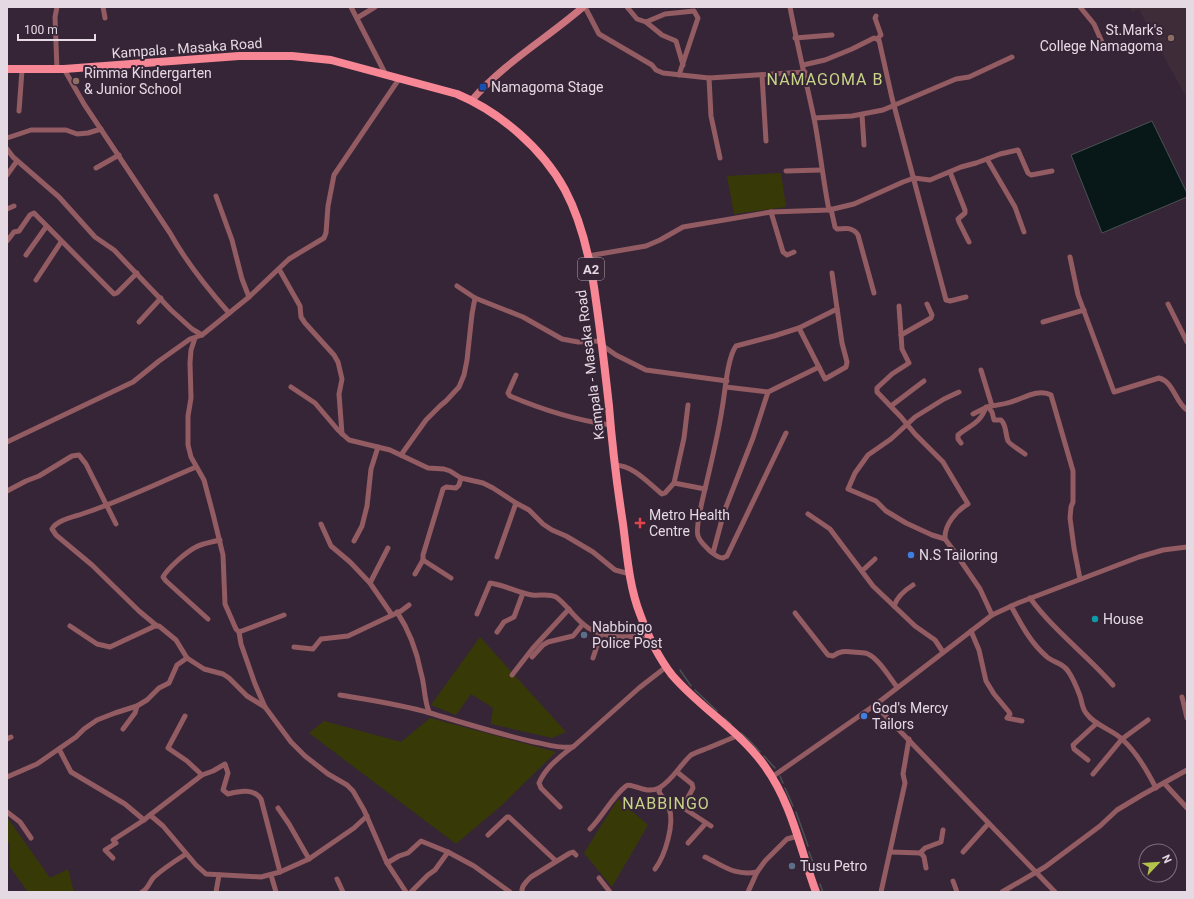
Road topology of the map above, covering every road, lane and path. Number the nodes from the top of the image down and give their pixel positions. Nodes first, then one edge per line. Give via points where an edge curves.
1 (57, 7) edge
2 (103, 7) edge
3 (351, 7) edge
4 (375, 7) edge
5 (584, 7) edge
6 (627, 7) edge
7 (790, 7) edge
8 (1080, 7) edge
9 (876, 16) dead end
10 (105, 18) dead end
11 (357, 18) junction
12 (646, 22) junction
13 (832, 35) dead end
14 (795, 38) junction
15 (878, 38) junction
16 (1105, 49) dead end
17 (1012, 57) dead end
18 (683, 65) junction
19 (803, 65) junction
20 (7, 69) edge
21 (61, 69) junction
22 (22, 70) junction
23 (805, 72) junction
24 (386, 75) junction
25 (679, 75) junction
26 (762, 75) junction
27 (709, 78) junction
28 (399, 79) junction
29 (472, 100) junction
30 (894, 105) junction
31 (19, 111) dead end
32 (862, 114) junction
33 (814, 118) junction
34 (101, 129) junction
35 (7, 138) edge
36 (766, 140) dead end
37 (864, 145) dead end
38 (7, 149) edge
39 (119, 155) junction
40 (720, 158) dead end
41 (987, 159) junction
42 (17, 161) junction
43 (96, 168) dead end
44 (822, 170) junction
45 (786, 171) dead end
46 (1052, 171) dead end
47 (950, 172) junction
48 (7, 175) edge
49 (914, 178) junction
50 (216, 196) dead end
51 (14, 206) dead end
52 (7, 209) edge
53 (830, 210) junction
54 (771, 212) junction
55 (46, 227) junction
56 (1024, 232) dead end
57 (7, 241) edge
58 (61, 242) junction
59 (969, 242) dead end
60 (794, 252) dead end
61 (26, 255) dead end
62 (588, 256) junction
63 (1070, 257) dead end
64 (279, 269) junction
65 (137, 273) junction
66 (832, 273) dead end
67 (36, 280) dead end
68 (457, 286) dead end
69 (874, 293) dead end
70 (249, 297) junction
71 (966, 297) dead end
72 (161, 298) junction
73 (475, 298) junction
74 (927, 304) dead end
75 (1168, 304) dead end
76 (899, 306) dead end
77 (837, 309) junction
78 (1084, 310) junction
79 (229, 313) junction
80 (139, 322) dead end
81 (1043, 322) dead end
82 (799, 328) junction
83 (202, 335) junction
84 (901, 335) junction
85 (194, 338) junction
86 (1187, 342) edge
87 (603, 344) junction
88 (616, 355) junction
89 (604, 359) junction
90 (819, 367) junction
91 (981, 370) dead end
92 (516, 375) dead end
93 (924, 381) dead end
94 (726, 384) junction
95 (291, 387) dead end
96 (768, 392) junction
97 (959, 392) dead end
98 (688, 405) dead end
99 (891, 406) junction
100 (989, 406) junction
101 (1187, 410) edge
102 (972, 414) dead end
103 (610, 425) junction
104 (907, 425) junction
105 (786, 433) dead end
106 (342, 434) junction
107 (7, 442) edge
108 (961, 443) dead end
109 (378, 447) junction
110 (1025, 454) dead end
111 (401, 455) junction
112 (615, 465) junction
113 (196, 467) junction
114 (461, 478) junction
115 (674, 483) junction
116 (705, 489) junction
117 (7, 490) edge
118 (516, 504) junction
119 (106, 505) junction
120 (808, 514) dead end
121 (116, 524) dead end
122 (321, 524) dead end
123 (945, 539) junction
124 (220, 540) junction
125 (354, 541) dead end
126 (1187, 547) edge
127 (388, 548) dead end
128 (713, 553) junction
129 (497, 556) dead end
130 (875, 559) dead end
131 (423, 560) junction
132 (862, 571) junction
133 (416, 574) dead end
134 (630, 574) junction
135 (451, 578) dead end
136 (1080, 579) junction
137 (370, 583) junction
138 (913, 585) dead end
139 (523, 593) junction
140 (1030, 598) junction
141 (409, 605) dead end
142 (894, 606) junction
143 (1011, 606) junction
144 (569, 609) junction
145 (397, 612) junction
146 (795, 613) dead end
147 (477, 614) dead end
148 (284, 615) dead end
149 (392, 615) junction
150 (992, 615) junction
151 (208, 619) dead end
152 (583, 624) junction
153 (70, 626) dead end
154 (157, 626) junction
155 (970, 631) junction
156 (239, 632) junction
157 (496, 632) dead end
158 (602, 634) junction
159 (649, 636) junction
160 (294, 647) dead end
161 (944, 652) junction
162 (532, 657) dead end
163 (186, 658) junction
164 (593, 658) dead end
165 (666, 667) junction
166 (512, 675) dead end
167 (1113, 685) dead end
168 (897, 688) junction
169 (340, 695) dead end
170 (1182, 697) dead end
171 (875, 705) junction
172 (137, 706) junction
173 (265, 707) junction
174 (429, 712) junction
175 (185, 716) dead end
176 (1187, 718) edge
177 (1148, 720) dead end
178 (1022, 721) dead end
179 (1097, 723) junction
180 (123, 729) dead end
181 (737, 736) junction
182 (909, 739) junction
183 (1122, 739) junction
184 (573, 747) junction
185 (59, 749) junction
186 (1088, 760) dead end
187 (1187, 770) edge
188 (677, 772) junction
189 (1093, 774) dead end
190 (202, 775) junction
191 (7, 777) edge
192 (772, 777) junction
193 (1164, 784) junction
194 (660, 788) junction
195 (1156, 788) junction
196 (560, 807) dead end
197 (278, 808) dead end
198 (1187, 808) edge
199 (7, 812) edge
200 (150, 815) junction
201 (367, 816) junction
202 (144, 820) junction
203 (988, 824) junction
204 (590, 828) dead end
205 (943, 830) dead end
206 (488, 835) dead end
207 (798, 836) junction
208 (31, 838) dead end
209 (688, 843) dead end
210 (448, 852) junction
211 (890, 852) junction
212 (963, 852) dead end
213 (920, 853) junction
214 (186, 854) junction
215 (576, 855) dead end
216 (705, 857) dead end
217 (113, 858) dead end
218 (309, 859) junction
219 (556, 861) junction
220 (387, 863) junction
221 (926, 868) dead end
222 (655, 869) dead end
223 (280, 872) junction
224 (757, 872) junction
225 (1036, 872) junction
226 (219, 875) junction
227 (271, 875) junction
228 (599, 878) dead end
229 (337, 879) dead end
230 (953, 881) dead end
231 (142, 892) edge
232 (216, 892) edge
233 (276, 892) edge
234 (343, 892) edge
235 (406, 892) edge
236 (411, 892) edge
237 (510, 892) edge
238 (522, 892) edge
239 (610, 892) edge
240 (748, 892) edge
241 (816, 892) edge
242 (881, 892) edge
243 (956, 892) edge
244 (1002, 892) edge
245 (1055, 892) edge

1 - 21 street via 55,16
2 - 10 street
3 - 11 street
4 - 11 street
5 - 25 street via 599,34 652,65 656,70
5 - 29 main road via 499,72
6 - 12 street via 637,19
7 - 14 street
8 - 16 street via 1097,29
9 - 15 street via 881,35
11 - 24 street
12 - 18 street via 662,35 676,41
12 - 18 street via 665,14 694,11 698,18
13 - 14 street
14 - 19 street
15 - 19 street via 826,60
15 - 30 street
17 - 30 street via 969,77 956,79
18 - 25 street
19 - 23 street
20 - 22 main road, Kampala - Masaka Road / A2
21 - 22 main road, Kampala - Masaka Road / A2
21 - 24 main road, Kampala - Masaka Road / A2 via 239,56 292,56 331,60
21 - 34 street
22 - 31 street
23 - 26 street
23 - 33 street
24 - 28 main road, Kampala - Masaka Road / A2
25 - 27 street
26 - 27 street
26 - 36 street
27 - 40 street via 711,116
28 - 29 main road, Kampala - Masaka Road / A2
28 - 64 street via 334,175 324,238 289,259
29 - 62 main road, Kampala - Masaka Road / A2 via 511,127 554,173 575,212
30 - 32 street
30 - 49 street
32 - 33 street
32 - 37 street
33 - 44 street
34 - 35 street via 77,134 60,130 32,130
34 - 39 street
38 - 42 street
39 - 43 street
39 - 79 street via 180,250
41 - 46 street via 1018,150 1031,175
41 - 47 street
41 - 56 street via 1015,208
42 - 48 street
42 - 65 street via 59,197 95,237 114,250
44 - 45 street
44 - 53 street
47 - 49 street via 930,180
47 - 59 street via 965,210 958,219
49 - 53 street via 854,204
49 - 71 street via 946,300
50 - 70 street
51 - 52 street
53 - 54 street
53 - 69 street via 836,229 850,229 858,235
54 - 60 street via 783,252 787,255
54 - 62 street via 683,227 646,246
55 - 57 street via 32,213 19,231 14,232
55 - 58 street
55 - 61 street
58 - 65 street via 114,294
58 - 67 street
62 - 87 main road, Kampala - Masaka Road / A2
63 - 78 street
64 - 70 street
64 - 106 street via 300,306 301,317 338,362 342,379 339,394
65 - 72 street
66 - 77 street
68 - 73 street
70 - 79 street
72 - 80 street
72 - 83 street via 192,329
73 - 87 street via 522,317 562,339
73 - 111 street via 467,360 459,387 426,420
74 - 84 street via 931,318
75 - 86 street
76 - 84 street
77 - 82 street
77 - 90 street via 846,365 844,369 825,379
78 - 81 street
78 - 101 street via 1114,392 1158,378 1167,382
79 - 83 street
82 - 90 street
82 - 94 street via 736,346
83 - 85 street
84 - 99 street via 903,351 909,363 892,374 877,389
85 - 107 street via 133,382
85 - 113 street via 190,363 191,398 187,434 190,457
87 - 88 street
87 - 89 main road, Kampala - Masaka Road / A2
88 - 89 street
88 - 94 street via 646,370
89 - 103 main road, Kampala - Masaka Road / A2
90 - 96 street
91 - 100 street
92 - 103 street via 508,390 510,396 556,414
93 - 99 street
94 - 96 street
94 - 116 street
95 - 106 street via 315,404
96 - 128 street via 724,512
97 - 104 street via 915,417
98 - 115 street
99 - 104 street
100 - 102 street
100 - 108 street via 974,426 958,435
100 - 110 street via 994,420 1001,420 1004,423 1010,445 1016,446
100 - 136 street via 1012,402 1029,395 1051,395 1073,472 1070,518
103 - 112 main road, Kampala - Masaka Road / A2
104 - 123 street via 943,462 968,504 956,514 946,528
104 - 123 street via 868,455 855,473 848,489 876,501 886,511 906,523
105 - 128 street via 728,556 721,558
106 - 109 street via 349,440
109 - 111 street
109 - 125 street via 371,469 362,526
111 - 114 street via 428,468 450,471
112 - 115 street via 632,469 662,494
112 - 134 main road, Kampala - Masaka Road / A2
113 - 119 street
113 - 124 street via 204,480
114 - 118 street via 483,483
114 - 131 street via 456,488 442,489
115 - 116 street
116 - 128 street via 698,535
117 - 119 street via 39,476 72,456 79,455
118 - 129 street
118 - 134 street via 529,510 542,524 593,552 614,570
119 - 121 street
119 - 154 street via 55,525 53,532
120 - 132 street via 830,529
122 - 137 street via 331,546
123 - 150 street via 980,589
124 - 151 street via 196,547 186,553 163,576 166,582
124 - 156 street via 224,561 225,604
126 - 136 street via 1140,557
127 - 137 street
130 - 132 street
131 - 133 street
131 - 135 street
132 - 142 street via 873,586
134 - 159 main road, Kampala - Masaka Road / A2 via 640,614
136 - 140 street
137 - 149 street
138 - 142 street
139 - 144 street via 554,596
139 - 147 street via 490,583
139 - 157 street via 514,617 504,622
140 - 143 street
140 - 167 street via 1052,626 1085,655
141 - 145 street
142 - 161 street via 910,622 935,640
143 - 150 street
143 - 179 street via 1033,643 1049,659 1059,662 1069,672 1086,714
144 - 152 street
144 - 166 street
145 - 149 street
145 - 174 street via 412,640 422,673
146 - 168 street via 828,655 833,656 844,651 869,655
148 - 156 street
149 - 160 street via 348,636 321,639 313,649
150 - 155 street
152 - 158 street
152 - 162 street via 573,636 548,642
153 - 154 street via 97,644 110,648
154 - 163 street via 163,627 176,640
155 - 161 street
155 - 178 street via 979,650 984,674 990,687 1010,714 1007,718
156 - 173 street via 241,644
158 - 159 street via 618,637
158 - 164 street
159 - 165 main road, Kampala - Masaka Road / A2
161 - 168 street
163 - 172 street via 177,665 169,683
163 - 173 street via 204,669 223,674 247,696
165 - 181 main road, Kampala - Masaka Road / A2
165 - 184 street
168 - 171 street
169 - 174 street
170 - 176 street
171 - 182 street
171 - 192 street
172 - 180 street
172 - 185 street via 97,720
173 - 201 street via 305,756 347,785 356,795
174 - 184 street via 519,738 548,745
175 - 190 street via 168,748
177 - 183 street
179 - 183 street
179 - 186 street via 1073,746
181 - 188 street via 694,754
181 - 192 main road, Kampala - Masaka Road / A2 via 754,752
182 - 203 street
182 - 211 street via 903,774 905,783
183 - 189 street
183 - 195 street via 1146,770
184 - 196 street via 545,771 538,783
185 - 191 street via 37,764
185 - 202 street via 70,772 125,804
187 - 193 street
188 - 194 street
188 - 209 street via 692,784 693,788 684,805 685,808 708,824
190 - 200 street
190 - 223 street via 225,764 228,773 223,790 228,794 242,791 259,797
192 - 207 main road, Kampala - Masaka Road / A2
193 - 195 street
193 - 198 street
194 - 204 street via 651,791 632,785 626,786
194 - 222 street via 659,792 671,815 663,856
195 - 225 street via 1118,810 1091,833
197 - 218 street
199 - 208 street via 20,822
200 - 202 street
200 - 214 street via 163,826
201 - 218 street
201 - 220 street
202 - 217 street via 113,840 116,843 105,850
203 - 212 street
203 - 225 street
205 - 213 street via 941,842 925,848
206 - 219 street via 507,816
207 - 224 street via 786,839
207 - 241 main road, Kampala - Masaka Road / A2
210 - 220 street via 421,841 408,853
210 - 236 street via 435,870
210 - 237 street via 474,866
211 - 213 street
211 - 242 street
213 - 221 street via 924,857
214 - 226 street via 206,874
214 - 231 street via 153,878 147,889
215 - 219 street via 573,852
216 - 224 street via 731,871
218 - 223 street
219 - 238 street via 526,882
220 - 235 street
223 - 227 street
224 - 240 street
225 - 244 street
225 - 245 street
226 - 227 street
226 - 232 street
227 - 233 street
228 - 239 street
229 - 234 street
230 - 243 street

